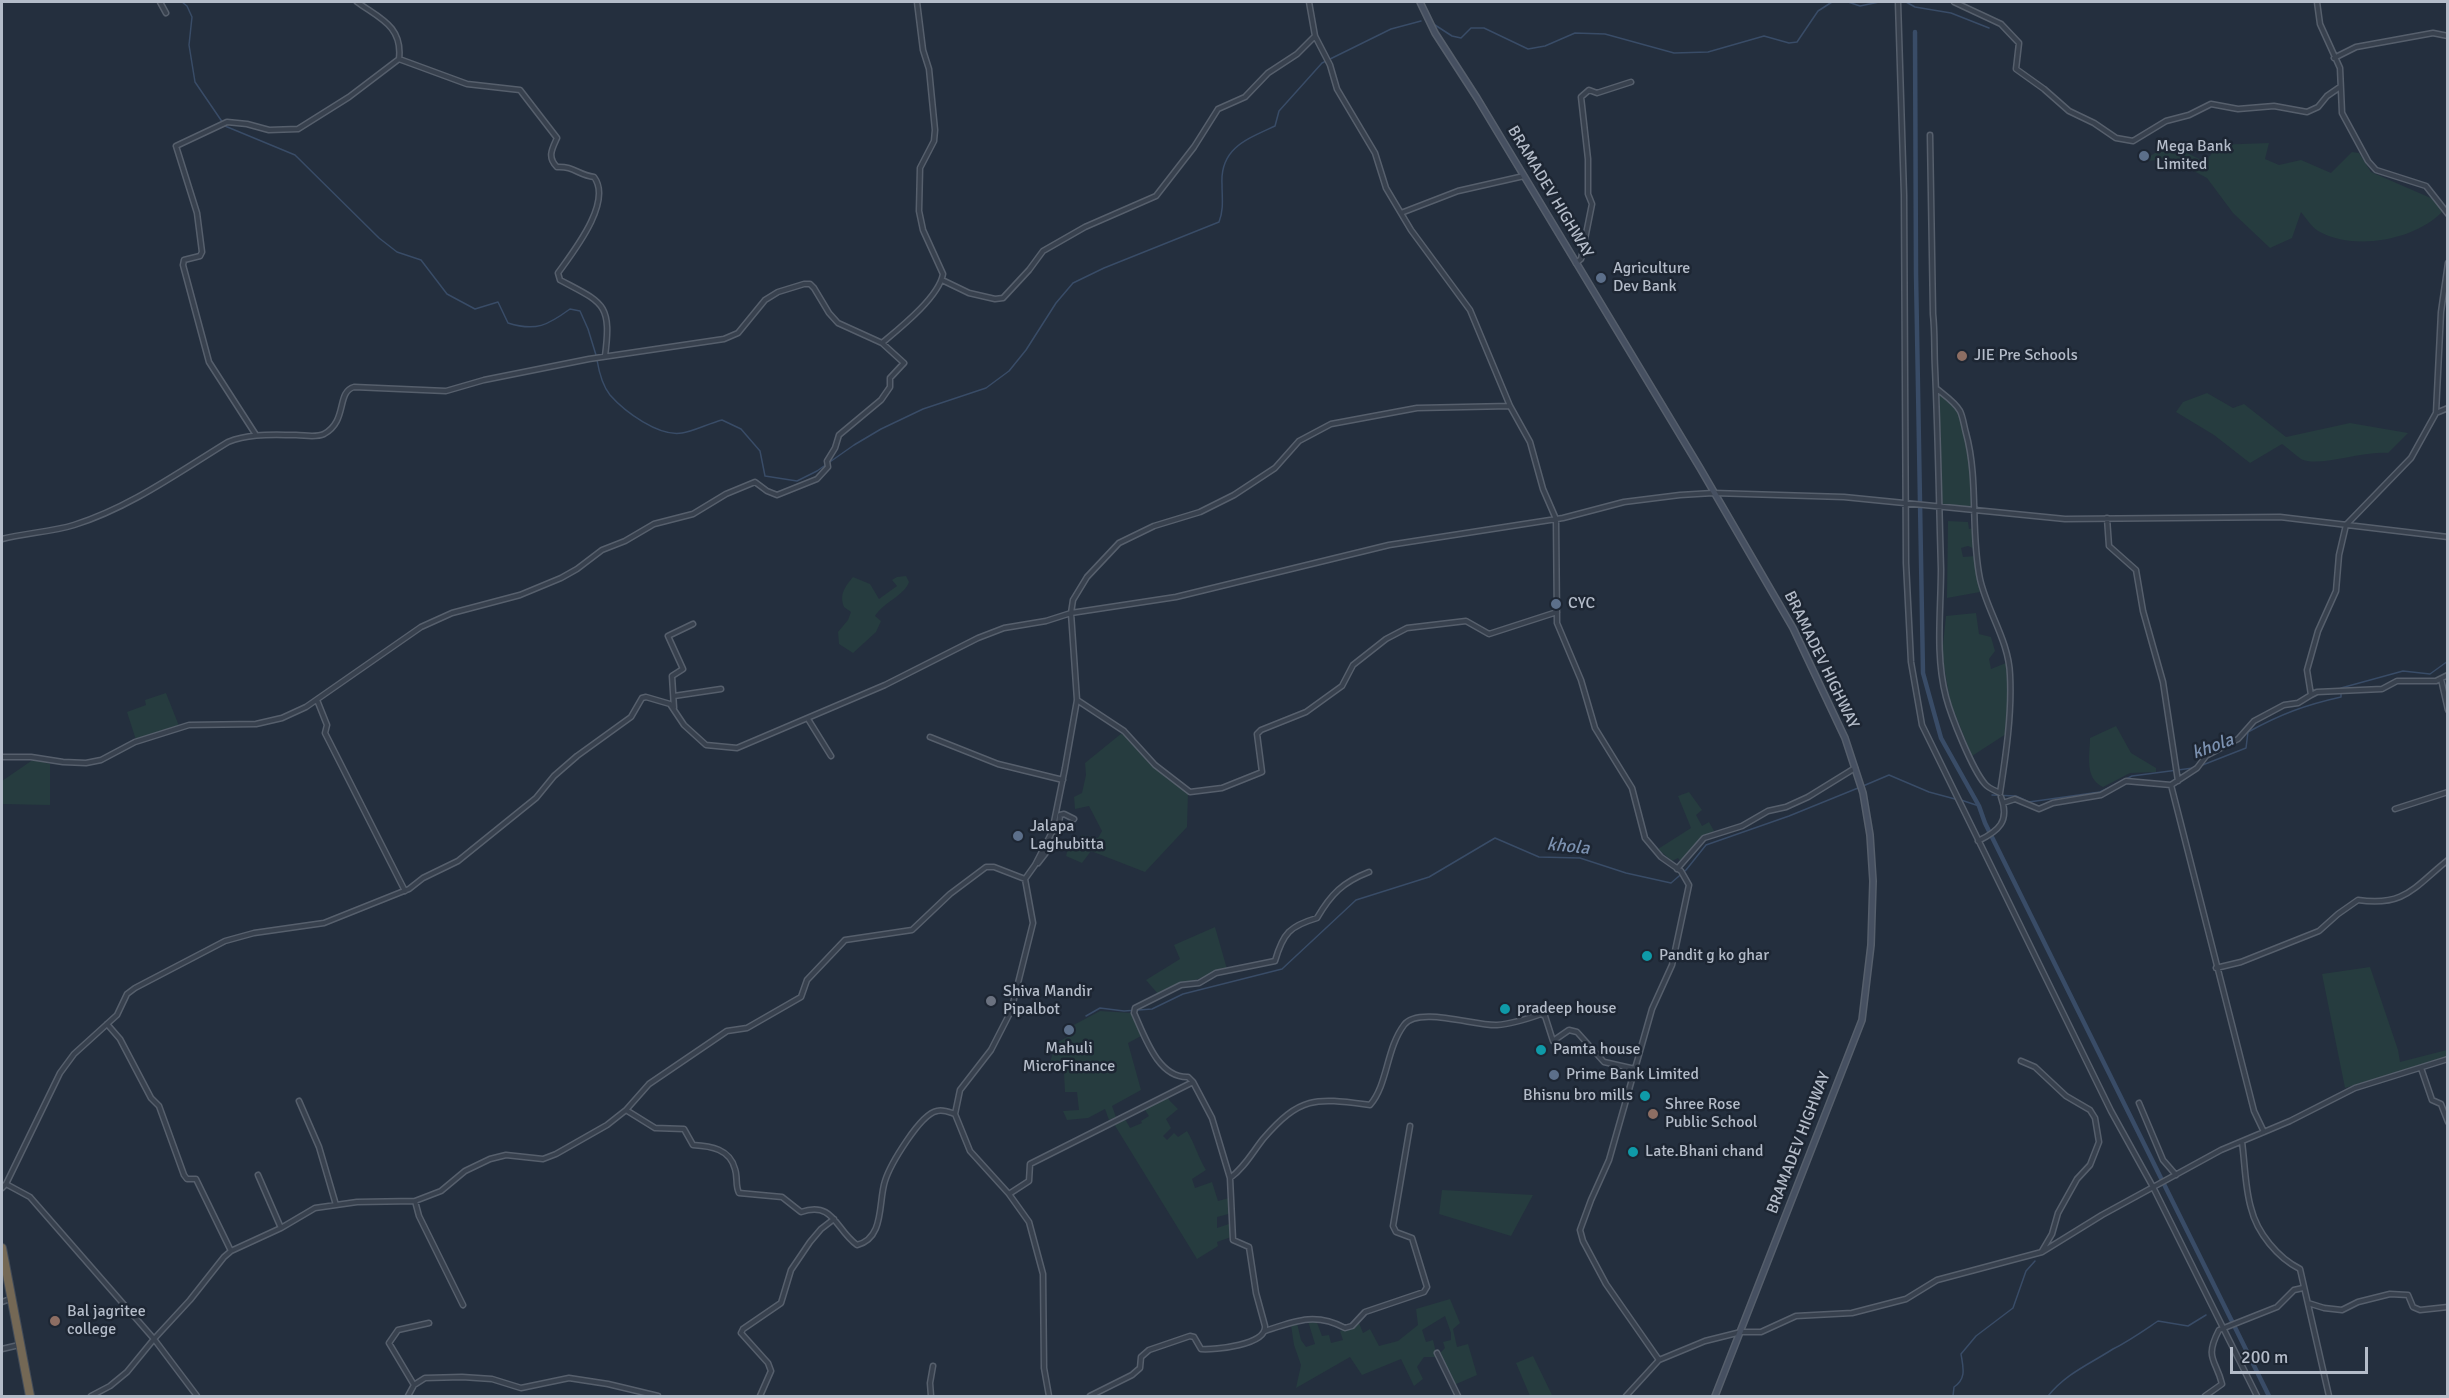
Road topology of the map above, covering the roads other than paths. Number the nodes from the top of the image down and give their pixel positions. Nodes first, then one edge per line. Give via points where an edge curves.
1 (160, 2) edge
2 (357, 2) edge
3 (917, 2) edge
4 (1309, 2) edge
5 (1420, 2) edge
6 (1898, 2) edge
7 (1954, 2) edge
8 (2317, 2) edge
9 (166, 13) dead end
10 (1315, 36) junction
11 (2448, 36) edge
12 (2334, 58) junction
13 (399, 59) junction
14 (1631, 82) dead end
15 (2340, 87) junction
16 (1930, 135) dead end
17 (1524, 176) junction
18 (1401, 213) junction
19 (2448, 214) edge
20 (2448, 263) edge
21 (1576, 264) junction
22 (942, 280) junction
23 (882, 343) junction
24 (605, 356) junction
25 (1937, 389) junction
26 (1510, 406) junction
27 (2448, 408) edge
28 (2436, 413) junction
29 (256, 435) junction
30 (1713, 493) junction
31 (1906, 501) junction
32 (1939, 506) junction
33 (1974, 511) junction
34 (2107, 518) junction
35 (1556, 519) junction
36 (2346, 525) junction
37 (2448, 537) edge
38 (2, 539) edge
39 (1557, 612) junction
40 (1071, 613) junction
41 (693, 624) dead end
42 (2448, 675) edge
43 (2441, 679) junction
44 (721, 689) dead end
45 (2311, 695) junction
46 (674, 696) junction
47 (317, 700) junction
48 (1077, 700) junction
49 (674, 709) junction
50 (2448, 710) edge
51 (808, 719) junction
52 (930, 737) dead end
53 (831, 756) dead end
54 (2, 757) edge
55 (1856, 771) junction
56 (1063, 780) junction
57 (2178, 781) junction
58 (2171, 785) junction
59 (2448, 792) edge
60 (2001, 797) dead end
61 (2003, 803) junction
62 (2395, 809) dead end
63 (1074, 819) dead end
64 (1978, 841) junction
65 (2448, 860) edge
66 (1035, 866) junction
67 (1677, 868) junction
68 (1369, 872) dead end
69 (1025, 879) junction
70 (405, 891) junction
71 (2216, 968) junction
72 (107, 1024) junction
73 (2448, 1059) edge
74 (2021, 1061) dead end
75 (2421, 1068) junction
76 (1635, 1069) junction
77 (1193, 1082) junction
78 (299, 1101) dead end
79 (2139, 1103) dead end
80 (626, 1110) junction
81 (955, 1114) junction
82 (2448, 1122) edge
83 (1410, 1126) dead end
84 (2264, 1132) junction
85 (2242, 1143) junction
86 (258, 1174) dead end
87 (2176, 1175) junction
88 (1230, 1178) junction
89 (6, 1184) junction
90 (2153, 1187) junction
91 (2, 1188) edge
92 (1009, 1194) junction
93 (415, 1201) junction
94 (336, 1205) junction
95 (834, 1219) junction
96 (280, 1228) junction
97 (2, 1248) edge
98 (231, 1251) junction
99 (2042, 1252) junction
100 (2303, 1288) junction
101 (11, 1298) junction
102 (2, 1302) edge
103 (2307, 1303) junction
104 (463, 1305) dead end
105 (2448, 1307) edge
106 (429, 1323) dead end
107 (2223, 1330) junction
108 (1265, 1331) junction
109 (1741, 1332) junction
110 (154, 1339) junction
111 (20, 1345) junction
112 (2, 1349) edge
113 (1437, 1353) dead end
114 (1659, 1360) junction
115 (933, 1366) dead end
116 (414, 1385) junction
117 (30, 1396) edge
118 (91, 1396) edge
119 (197, 1396) edge
120 (408, 1396) edge
121 (658, 1396) edge
122 (760, 1396) edge
123 (931, 1396) edge
124 (1049, 1396) edge
125 (1090, 1396) edge
126 (1458, 1396) edge
127 (1626, 1396) edge
128 (1715, 1396) edge
129 (2205, 1396) edge
130 (2258, 1396) edge
131 (2329, 1396) edge

1 - 9 street
2 - 13 street via 382,17 395,33
3 - 22 street via 935,130 934,141 920,168 918,190 923,230 941,268
4 - 10 street
5 - 17 street, BRAMADEV HIGHWAY via 1435,33
6 - 31 street
7 - 15 street via 2001,24 2019,43 2016,69 2069,111 2116,138 2133,141 2166,121 2211,104 2238,110 2274,106 2307,112
8 - 12 street via 2320,24
10 - 18 street via 1337,89 1375,153 1386,188
10 - 22 street via 1245,97 1218,109 1156,196 1042,251 1003,298 969,293
11 - 12 street via 2433,33 2356,47
12 - 15 street via 2340,68
13 - 24 street via 467,84 520,90 557,138 550,152 552,162 557,167 570,166 594,177 599,184 584,238 558,273 560,280 597,299 606,312
13 - 29 street via 298,129 269,130 227,122 176,146 197,213 202,252 184,260 183,265 209,362
14 - 21 street via 1597,93 1589,90 1581,97 1592,204 1581,259
15 - 19 street via 2342,113 2368,161 2376,170 2426,186
16 - 25 street
17 - 18 street via 1458,191
17 - 21 street, BRAMADEV HIGHWAY
18 - 26 street via 1470,310
20 - 28 street via 2441,312
21 - 30 street, BRAMADEV HIGHWAY
22 - 23 street via 919,309
23 - 24 street via 838,323 814,288 804,284 765,300 738,333 724,339
23 - 47 street via 904,363 890,378 890,387 880,400 839,435 828,467 817,479 777,495 755,482 693,514 654,524 602,550 561,578 431,622
24 - 29 street via 446,391 348,388 339,420 322,435
25 - 32 street
25 - 33 street via 1959,410 1969,443
26 - 35 street via 1530,442
26 - 40 street via 1417,408 1331,424 1299,441 1275,468 1234,495 1119,543 1087,577 1073,600
27 - 28 street
28 - 36 street via 2411,458
29 - 38 street via 228,442 141,495 74,524
30 - 31 street
30 - 35 street via 1624,502
30 - 55 street, BRAMADEV HIGHWAY via 1793,628 1845,738
31 - 32 street
31 - 64 street via 1911,662 1922,725
32 - 33 street
32 - 33 street via 1938,632 1945,696 1985,785 2000,793 2011,700 2010,671 1978,571
33 - 34 street via 2065,519
34 - 36 street via 2280,517
34 - 57 street via 2109,546 2136,570 2163,682
35 - 39 street
35 - 40 street via 1389,545 1176,597
36 - 37 street
36 - 45 street via 2336,591 2318,631 2307,670
39 - 48 street via 1489,634 1466,621 1407,628 1386,639 1353,665 1342,686 1306,712 1261,730 1257,735 1262,772 1222,788 1190,792 1155,765 1124,731
39 - 67 street via 1557,624 1581,680 1595,728 1632,788 1645,838
40 - 48 street
40 - 51 street via 978,638 885,686
41 - 46 street via 668,636 682,669 672,676
42 - 43 street
43 - 45 street via 2397,681 2382,689
43 - 50 street
44 - 46 street
45 - 57 street via 2254,721 2238,739 2206,756
46 - 49 street
47 - 54 street via 293,715 256,724 189,725 86,763 31,756
47 - 70 street via 327,725 325,733
48 - 56 street
49 - 51 street via 684,725 706,745 724,748 737,748
49 - 70 street via 670,704 642,698 631,717 577,756 536,798 458,861
51 - 53 street
52 - 56 street via 998,764
55 - 67 street via 1808,798 1704,838
55 - 109 street, BRAMADEV HIGHWAY via 1870,835 1873,881 1862,1020
56 - 66 street via 1052,832
57 - 58 street
58 - 61 street via 2126,781 2101,795 2053,802 2039,809 2015,799
58 - 71 street
59 - 62 street
60 - 61 street
61 - 64 street via 2004,818 1997,831
63 - 66 street via 1060,815 1055,841
64 - 90 street via 2096,1082
65 - 71 street via 2406,895 2381,904 2358,900 2319,931
66 - 69 street
67 - 76 street via 1689,885 1686,903 1672,965 1652,1009
68 - 77 street via 1356,876 1331,895 1317,918 1298,924 1281,939 1275,960 1181,985 1135,1011 1152,1051 1168,1072
69 - 80 street via 994,867 980,869 912,930 845,940 807,980 801,997 747,1028 727,1031 650,1084
69 - 81 street via 1033,923 1011,1011 991,1050 960,1090
70 - 72 street via 324,923 225,941 135,988
71 - 84 street via 2254,1111
72 - 89 street via 60,1073
72 - 98 street via 159,1106 183,1175 196,1179
73 - 75 street
74 - 99 street via 2035,1067 2066,1096 2090,1110 2099,1142 2090,1165 2077,1179 2058,1213
75 - 82 street via 2432,1100 2440,1104
75 - 84 street via 2355,1088
76 - 88 street via 1604,1062 1577,1032 1569,1030 1553,1041 1541,1014 1496,1025 1415,1017 1406,1022 1391,1047 1376,1098 1370,1105 1329,1099 1301,1106 1264,1138
76 - 114 street via 1609,1160 1580,1235 1606,1284
77 - 88 street via 1212,1118
77 - 92 street via 1030,1164 1029,1181
78 - 94 street via 319,1147
79 - 87 street via 2163,1160
80 - 93 street via 593,1135 556,1154 543,1159 506,1155 490,1159 465,1171 441,1191
80 - 95 street via 655,1128 684,1129 693,1145 709,1146 727,1154 736,1170 739,1193 782,1197 801,1212 823,1210
81 - 92 street via 970,1151
81 - 95 street via 936,1111 911,1136 886,1178 879,1219 869,1238 857,1245
83 - 108 street via 1393,1226 1396,1232 1412,1238 1426,1287 1424,1292 1365,1312 1345,1328 1314,1317
84 - 85 street
85 - 87 street
85 - 100 street via 2250,1208 2260,1230 2285,1262 2300,1269
86 - 96 street
87 - 90 street
88 - 108 street via 1233,1240 1249,1247
89 - 91 street
89 - 110 street via 30,1197
90 - 99 street
90 - 107 street
92 - 124 street via 1029,1222 1043,1274 1044,1368
93 - 94 street
93 - 104 street
94 - 96 street via 315,1208
95 - 122 street via 810,1242 791,1270 781,1303 743,1329 741,1334 771,1371
96 - 98 street
97 - 101 highway
98 - 110 street
99 - 109 street via 1937,1280 1906,1299 1852,1313 1796,1316 1761,1332
100 - 103 street
100 - 107 street via 2294,1290 2277,1307
101 - 102 street
101 - 111 highway
103 - 105 street via 2342,1310 2390,1294 2408,1295 2413,1307 2420,1310
103 - 131 street
106 - 116 street via 398,1330 390,1343
107 - 129 street via 2219,1330 2211,1352 2222,1384
107 - 130 street
108 - 125 street via 1262,1336 1228,1347 1200,1349 1190,1336 1149,1350 1132,1375
109 - 114 street via 1705,1341
109 - 128 street, BRAMADEV HIGHWAY
110 - 118 street via 127,1372
110 - 119 street
111 - 112 street
111 - 117 highway
113 - 126 street
114 - 127 street
115 - 123 street
116 - 120 street
116 - 121 street via 425,1378 477,1377 521,1388 569,1378

